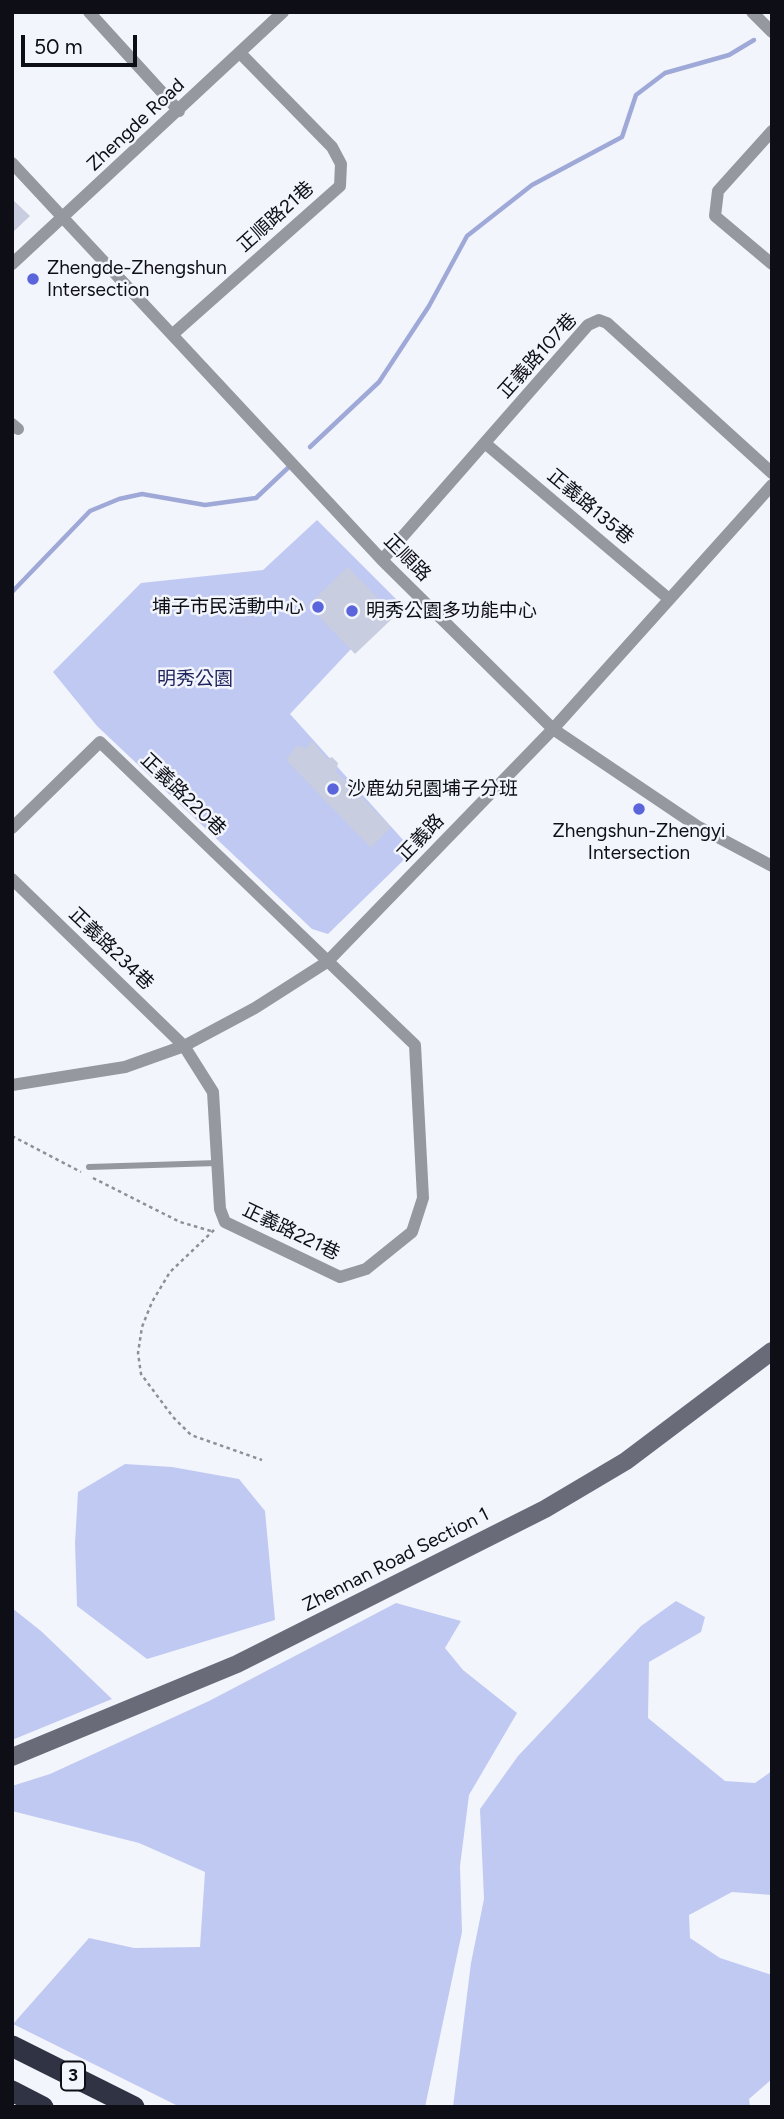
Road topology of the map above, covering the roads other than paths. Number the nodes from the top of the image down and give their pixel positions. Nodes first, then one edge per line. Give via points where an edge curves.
1 (89, 12) edge
2 (283, 12) edge
3 (752, 12) edge
4 (769, 23) edge
5 (242, 54) junction
6 (179, 111) junction
7 (772, 131) edge
8 (12, 163) edge
9 (64, 217) junction
10 (12, 264) edge
11 (772, 264) edge
12 (173, 334) junction
13 (486, 444) junction
14 (772, 473) edge
15 (772, 485) edge
16 (382, 561) junction
17 (669, 599) junction
18 (553, 729) junction
19 (12, 828) edge
20 (772, 866) edge
21 (12, 879) edge
22 (327, 962) junction
23 (184, 1046) junction
24 (12, 1085) edge
25 (219, 1163) junction
26 (89, 1167) dead end
27 (772, 1351) edge
28 (12, 1758) edge
29 (12, 2046) edge
30 (12, 2091) edge
31 (43, 2107) edge
32 (134, 2107) edge

1 - 6 street
2 - 5 street, Zhengde Road
3 - 4 street
5 - 6 street, Zhengde Road
5 - 12 street, 正順路21巷 via 332,147 341,164 340,186
6 - 9 street, Zhengde Road
7 - 11 street via 718,191 715,216
8 - 9 street, 正順路
9 - 10 street, Zhengde Road
9 - 12 street, 正順路
12 - 16 street, 正順路
13 - 14 street, 正義路107巷 via 588,326 599,320
13 - 16 street, 正義路107巷
13 - 17 street, 正義路135巷
15 - 17 street, 正義路
16 - 18 street, 正順路
17 - 18 street, 正義路
18 - 20 street, 正順路 via 697,826
18 - 22 street, 正義路
19 - 22 street, 正義路220巷 via 100,742
21 - 23 street, 正義路234巷
22 - 23 street, 正義路
22 - 25 street, 正義路221巷 via 415,1045 423,1198 412,1232 366,1269 340,1277 225,1222 220,1209
23 - 24 street, 正義路 via 125,1067
23 - 25 street, 正義路221巷 via 213,1092
25 - 26 lane
27 - 28 street, Zhennan Road Section 1 via 626,1461 545,1509 237,1664
29 - 32 highway, 3
30 - 31 highway, 3

